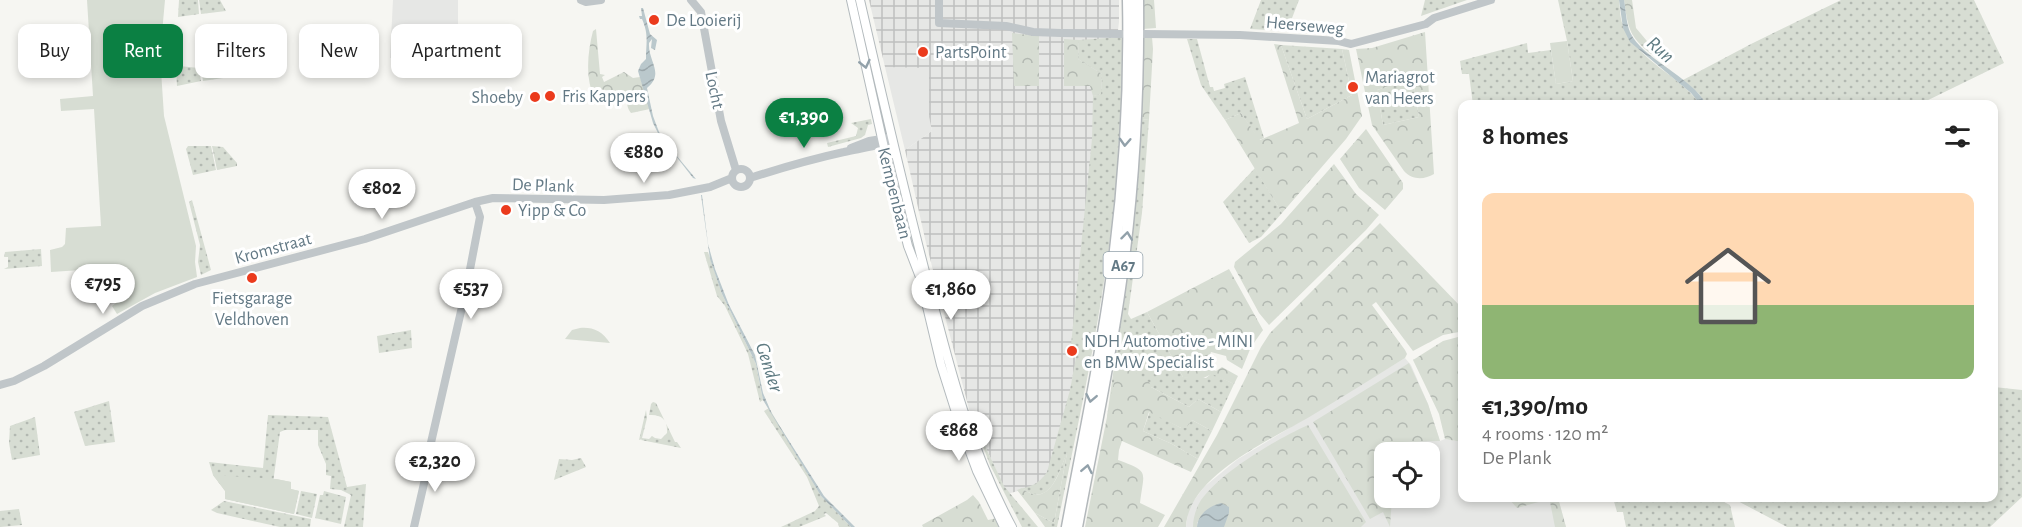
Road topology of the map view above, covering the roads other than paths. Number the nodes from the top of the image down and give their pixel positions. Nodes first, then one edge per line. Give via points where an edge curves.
1 (581, 0) edge
2 (591, 0) edge
3 (601, 0) edge
4 (851, 0) edge
5 (860, 0) edge
6 (939, 0) edge
7 (1128, 0) edge
8 (1138, 0) edge
9 (1491, 0) edge
10 (692, 1) edge
11 (1121, 34) dead end
12 (1144, 34) dead end
13 (892, 138) junction
14 (883, 141) junction
15 (736, 175) junction
16 (749, 176) junction
17 (475, 202) junction
18 (950, 383) junction
19 (0, 385) edge
20 (414, 527) edge
21 (1004, 527) edge
22 (1012, 527) edge
23 (1067, 527) edge
24 (1077, 527) edge

1 - 2 street
2 - 3 street
4 -> 14 main road, Kempenbaan
5 - 13 main road, Kempenbaan
6 - 11 street via 939,23 1006,26 1033,32
7 -> 23 highway, A67 via 1126,116 1115,249
24 -> 8 highway, A67 via 1125,251 1135,146
9 - 12 street, Heerseweg via 1443,14 1426,24 1351,44 1240,35
10 - 15 street, Locht via 702,24
13 - 14 street
13 - 18 main road, Kempenbaan
14 - 16 street
14 - 18 main road, Kempenbaan
15 - 16 street
15 - 16 street, De Plank via 743,186
15 - 17 street, De Plank via 717,185 669,195 604,200 493,198
17 - 19 street, Kromstraat via 365,239 195,284 142,306 44,366
17 - 20 street via 480,217
18 - 21 main road via 977,471
18 - 22 main road via 982,466

